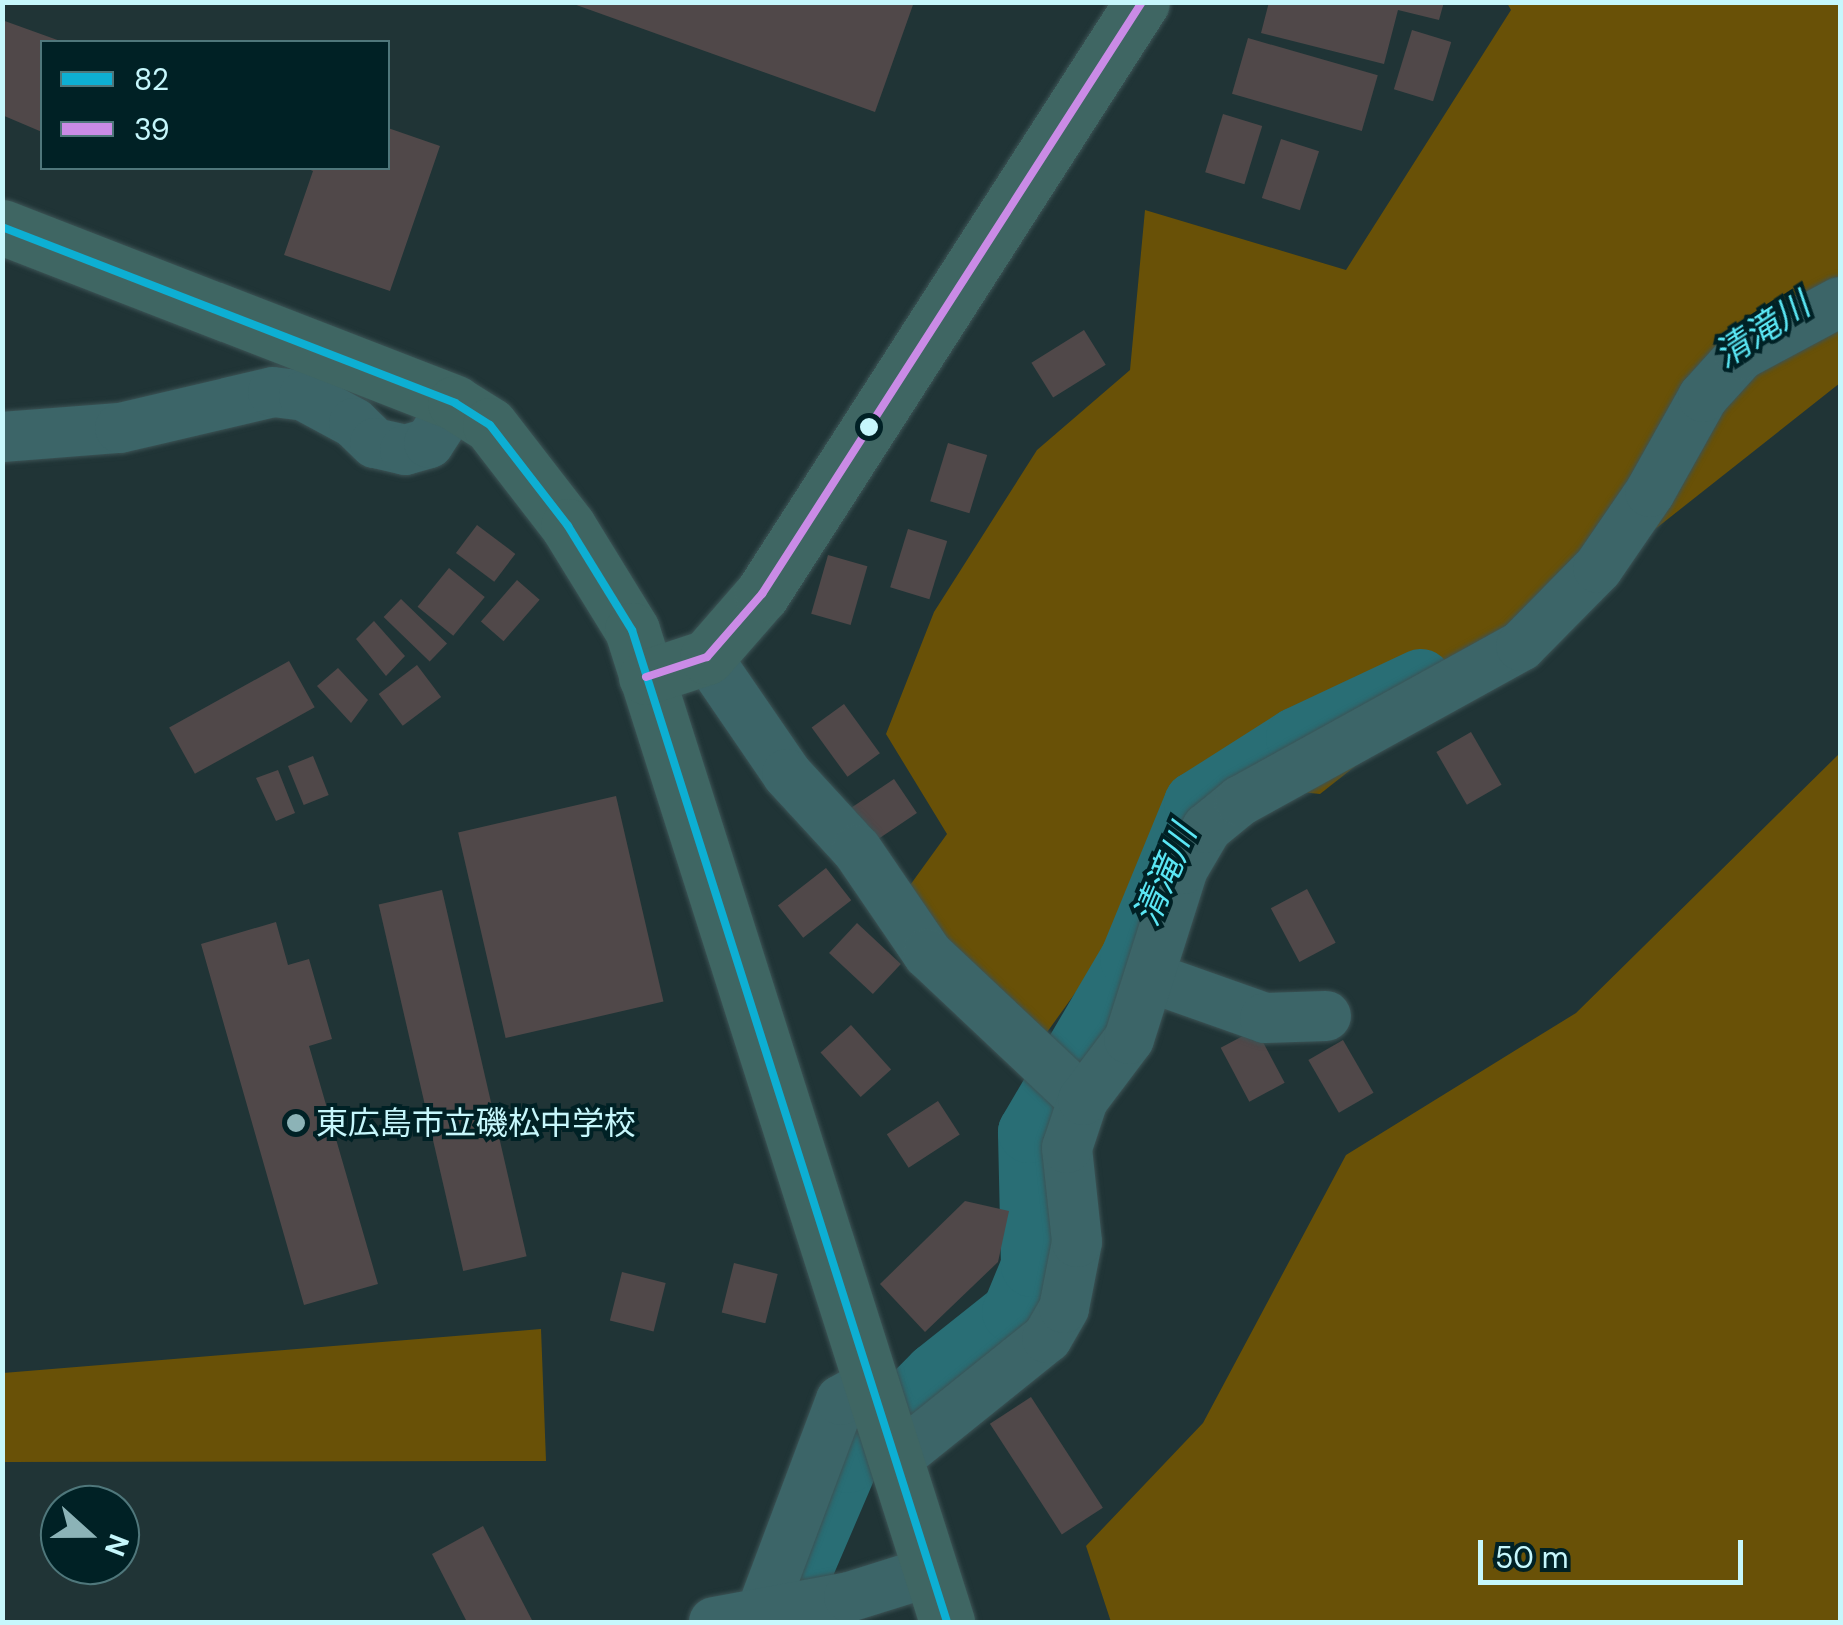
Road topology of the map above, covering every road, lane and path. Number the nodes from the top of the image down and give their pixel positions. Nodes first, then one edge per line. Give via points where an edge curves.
1 (1142, 2) edge
2 (2, 227) edge
3 (1840, 302) edge
4 (455, 403) junction
5 (2, 437) edge
6 (707, 656) junction
7 (646, 677) junction
8 (1152, 978) junction
9 (1326, 1016) dead end
10 (1068, 1090) junction
11 (874, 1394) junction
12 (894, 1460) junction
13 (929, 1572) junction
14 (785, 1607) junction
15 (714, 1622) edge
16 (946, 1622) edge

1 - 6 main road via 762,594
2 - 4 main road
3 - 8 street via 1741,355 1702,397 1598,568 1520,646 1240,800 1207,828 1183,869
4 - 5 street via 429,443 404,450 376,443 304,396 274,392 120,428
4 - 7 main road via 490,424 568,526 632,630
6 - 7 main road
6 - 10 street via 786,774 857,850 928,954
7 - 11 main road
8 - 9 street via 1265,1018
8 - 10 street via 1129,1039
10 - 12 street via 1078,1242 1064,1308 1047,1338
11 - 12 main road
11 - 14 street via 841,1400
12 - 13 main road
13 - 14 street
13 - 16 main road
14 - 15 street

